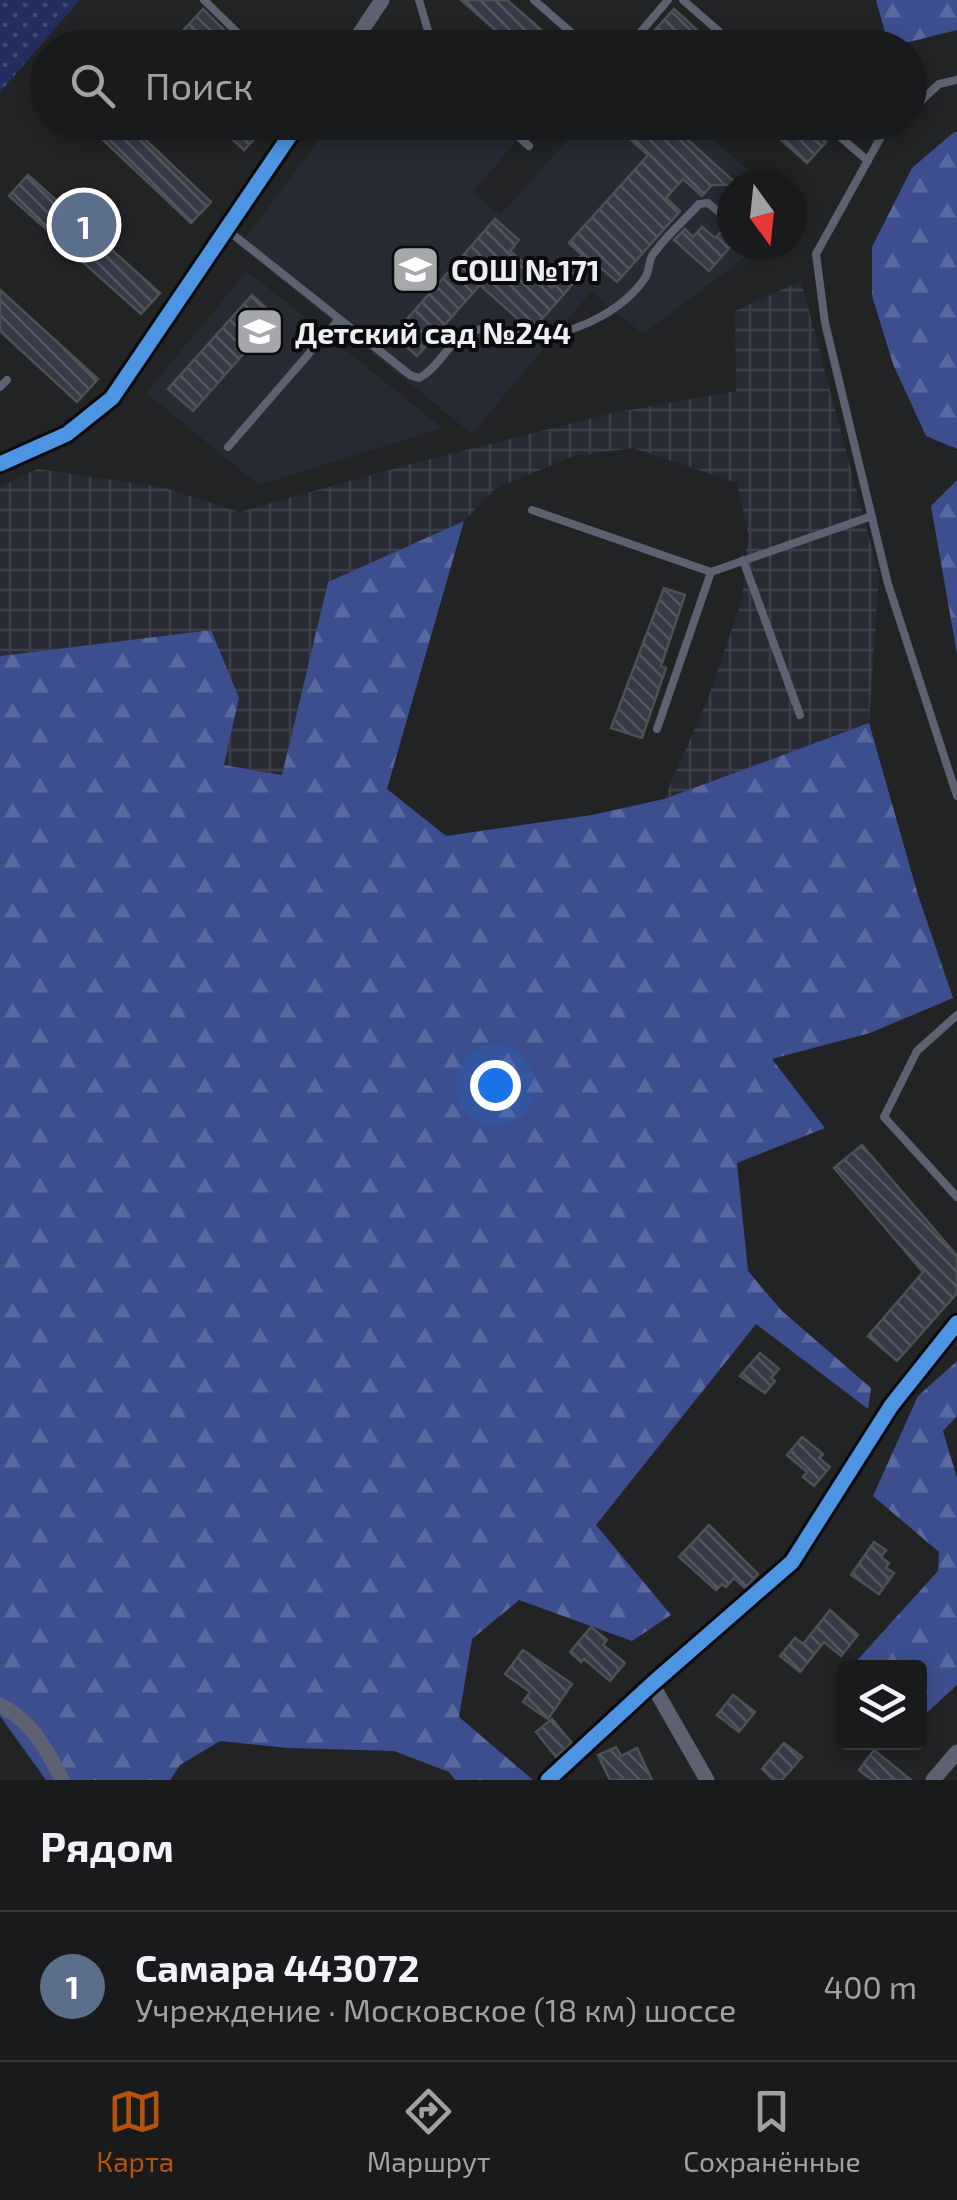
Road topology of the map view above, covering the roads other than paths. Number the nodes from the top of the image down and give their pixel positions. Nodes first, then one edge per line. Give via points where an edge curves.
1 (204, 0) edge
2 (382, 0) edge
3 (419, 0) edge
4 (534, 0) edge
5 (668, 0) edge
6 (683, 0) edge
7 (235, 30) edge
8 (362, 30) edge
9 (428, 30) edge
10 (569, 30) edge
11 (642, 30) edge
12 (717, 30) edge
13 (957, 80) edge
14 (927, 94) edge
15 (287, 140) edge
16 (522, 140) edge
17 (844, 140) edge
18 (879, 140) edge
19 (529, 146) dead end
20 (868, 161) junction
21 (717, 210) edge
22 (226, 230) junction
23 (339, 319) junction
24 (228, 446) dead end
25 (0, 464) edge
26 (532, 510) dead end
27 (872, 516) junction
28 (744, 560) junction
29 (710, 572) junction
30 (800, 716) dead end
31 (657, 730) dead end
32 (957, 796) edge
33 (957, 1015) edge
34 (957, 1197) edge
35 (957, 1323) edge
36 (652, 1684) junction
37 (0, 1706) edge
38 (957, 1752) edge
39 (554, 1777) edge
40 (62, 1780) edge
41 (708, 1780) edge
42 (933, 1780) edge

1 - 7 lane
2 - 8 street
3 - 9 lane
4 - 10 lane
5 - 11 lane
6 - 12 lane
13 - 14 lane
15 - 22 street
16 - 19 lane
17 - 20 lane
18 - 20 lane
20 - 27 lane via 816,254 824,323
21 - 23 lane via 699,204 650,258 645,278 622,304 543,336 470,332 418,378
22 - 23 lane
22 - 25 street via 112,398 67,434
23 - 24 lane
26 - 29 lane
27 - 28 lane
27 - 32 lane
28 - 29 lane
28 - 30 lane
29 - 31 lane
33 - 34 lane via 917,1051 884,1117
35 - 36 street via 892,1406 792,1562
36 - 39 street
36 - 41 street
37 - 40 street via 48,1750
38 - 42 street

